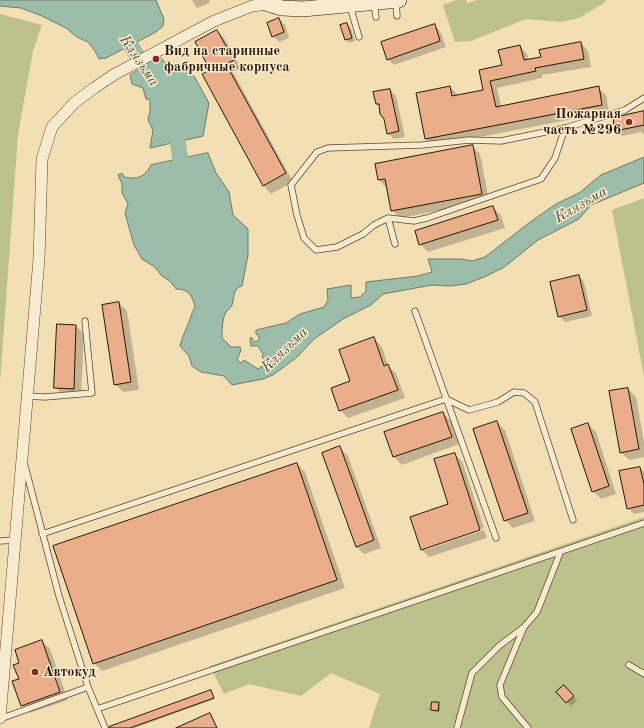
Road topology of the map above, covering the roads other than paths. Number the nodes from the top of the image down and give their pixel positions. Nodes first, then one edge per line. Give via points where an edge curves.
1 (395, 0) edge
2 (399, 0) edge
3 (258, 6) edge
4 (364, 6) edge
5 (397, 16) dead end
6 (358, 37) dead end
7 (644, 98) edge
8 (565, 128) junction
9 (388, 218) junction
10 (395, 244) dead end
11 (415, 311) dead end
12 (85, 321) dead end
13 (27, 396) junction
14 (446, 398) junction
15 (22, 457) junction
16 (573, 520) dead end
17 (644, 523) edge
18 (42, 534) junction
19 (496, 538) dead end
20 (16, 540) junction
21 (0, 541) edge
22 (560, 553) junction
23 (524, 627) junction
24 (629, 665) dead end
25 (644, 674) edge
26 (88, 687) junction
27 (97, 709) junction
28 (0, 719) edge
29 (106, 728) edge
30 (457, 728) edge
31 (528, 728) edge

1 - 2 street
1 - 4 street
1 - 5 lane
3 - 4 street
3 - 13 street via 214,21 182,41 163,48 115,74 74,103 52,127 42,159 39,259
4 - 6 lane
7 - 8 lane via 624,110
8 - 9 lane via 555,158 541,179 427,218 414,221
8 - 9 lane via 501,141 469,140 422,145 328,148 317,152 290,185 304,238 316,250 336,247
9 - 10 lane
11 - 14 lane
12 - 13 lane via 92,393
13 - 15 street
14 - 16 lane via 469,410 498,402 514,392 524,393 535,402
14 - 18 lane
14 - 19 lane
15 - 18 lane
15 - 20 street
17 - 22 lane
18 - 26 lane
20 - 21 lane
20 - 28 street
22 - 23 lane via 537,612
22 - 27 lane
23 - 30 lane via 499,646 472,673
23 - 31 lane via 500,685 502,697
24 - 25 lane
26 - 27 lane
26 - 28 lane
27 - 29 lane

